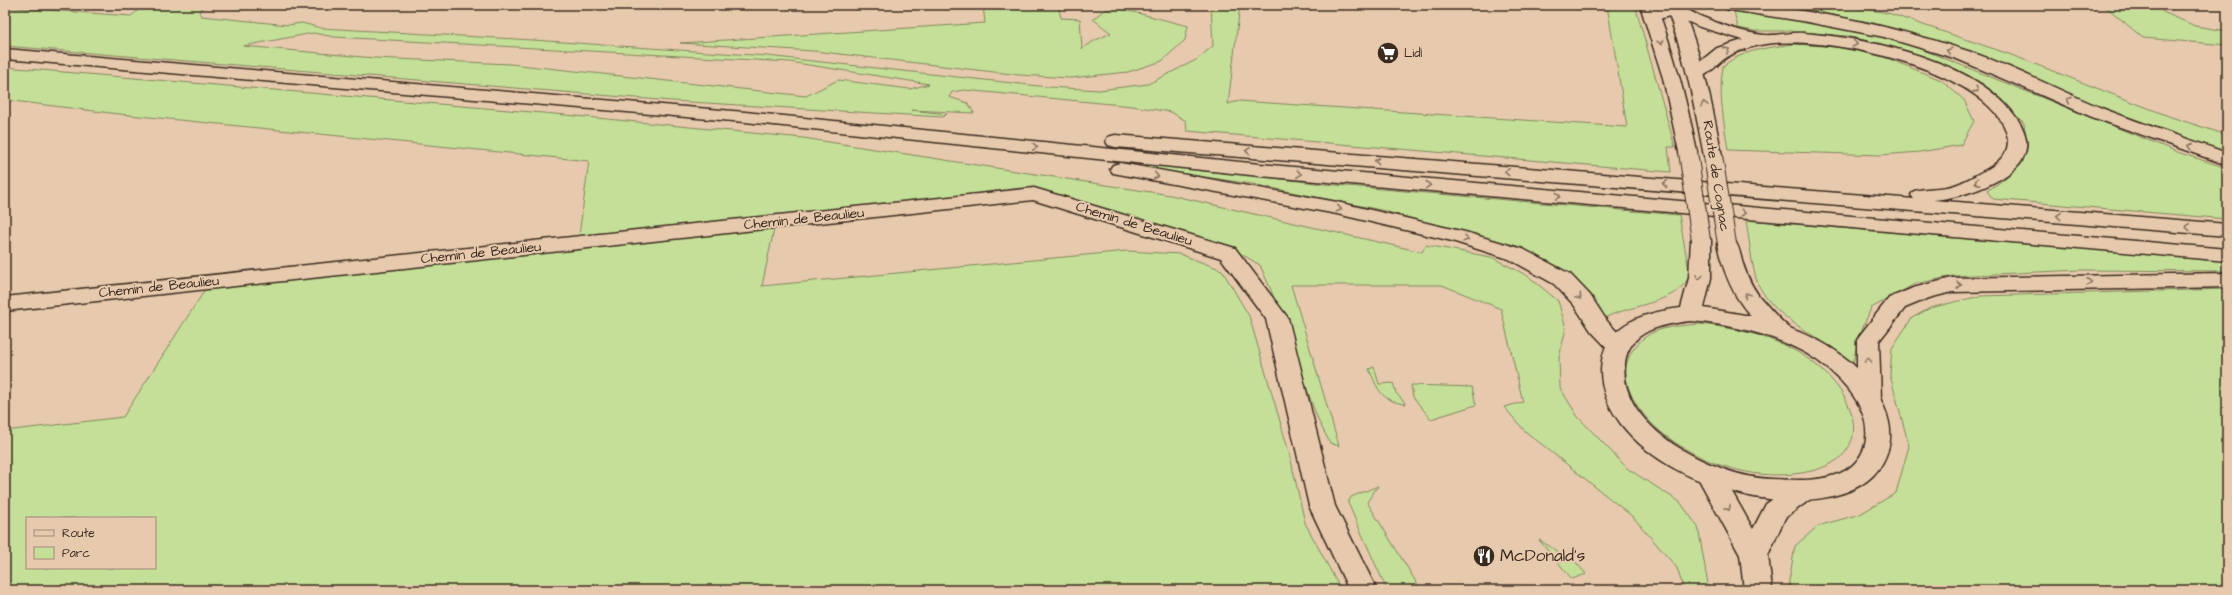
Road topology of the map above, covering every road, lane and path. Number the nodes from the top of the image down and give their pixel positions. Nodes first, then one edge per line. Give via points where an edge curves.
1 (1730, 5) edge
2 (1666, 8) edge
3 (1760, 39) junction
4 (5, 54) edge
5 (1697, 73) junction
6 (745, 117) junction
7 (2227, 159) edge
8 (1815, 196) junction
9 (2227, 230) edge
10 (2227, 255) edge
11 (2227, 280) edge
12 (5, 304) edge
13 (1691, 314) junction
14 (1784, 333) junction
15 (1617, 345) junction
16 (1869, 400) junction
17 (1709, 474) junction
18 (1802, 491) junction
19 (1754, 555) junction
20 (1364, 590) edge
21 (1758, 590) edge

7 -> 1 main road via 2098,113 1963,55 1887,33
2 - 3 main road via 1721,30
2 - 5 main road, Route de Cognac via 1684,30
2 -> 13 main road, Route de Cognac, bridge via 1673,81 1688,152 1700,240 1700,278
5 -> 3 main road via 1704,64 1718,55
3 -> 8 main road via 1808,38 1839,41 1872,47 1914,60 1952,76 1995,103 2008,117 2016,132 2017,146 2014,157 1978,183 1949,192 1906,197
4 - 6 main road
14 -> 5 main road, Route de Cognac, bridge via 1758,312 1735,276
8 -> 6 main road via 939,126
6 -> 10 main road via 1260,170
6 -> 15 main road via 849,139 1118,169 1337,208 1458,236 1516,254 1562,279
9 -> 8 main road
16 -> 11 main road via 1868,340 1897,303 1921,293 1952,285
12 - 20 main road, Chemin de Beaulieu via 1034,194 1228,253 1277,318 1322,506
13 - 14 main road via 1721,315 1753,322
13 - 15 main road via 1666,316 1646,322 1629,332
14 - 16 main road via 1819,351 1842,369
15 - 17 main road via 1610,369 1616,396 1636,425 1667,452
16 - 18 main road via 1879,427 1877,452 1861,473 1832,486
17 - 18 main road via 1752,487
17 -> 19 main road
18 - 19 main road via 1775,511
19 - 21 main road

